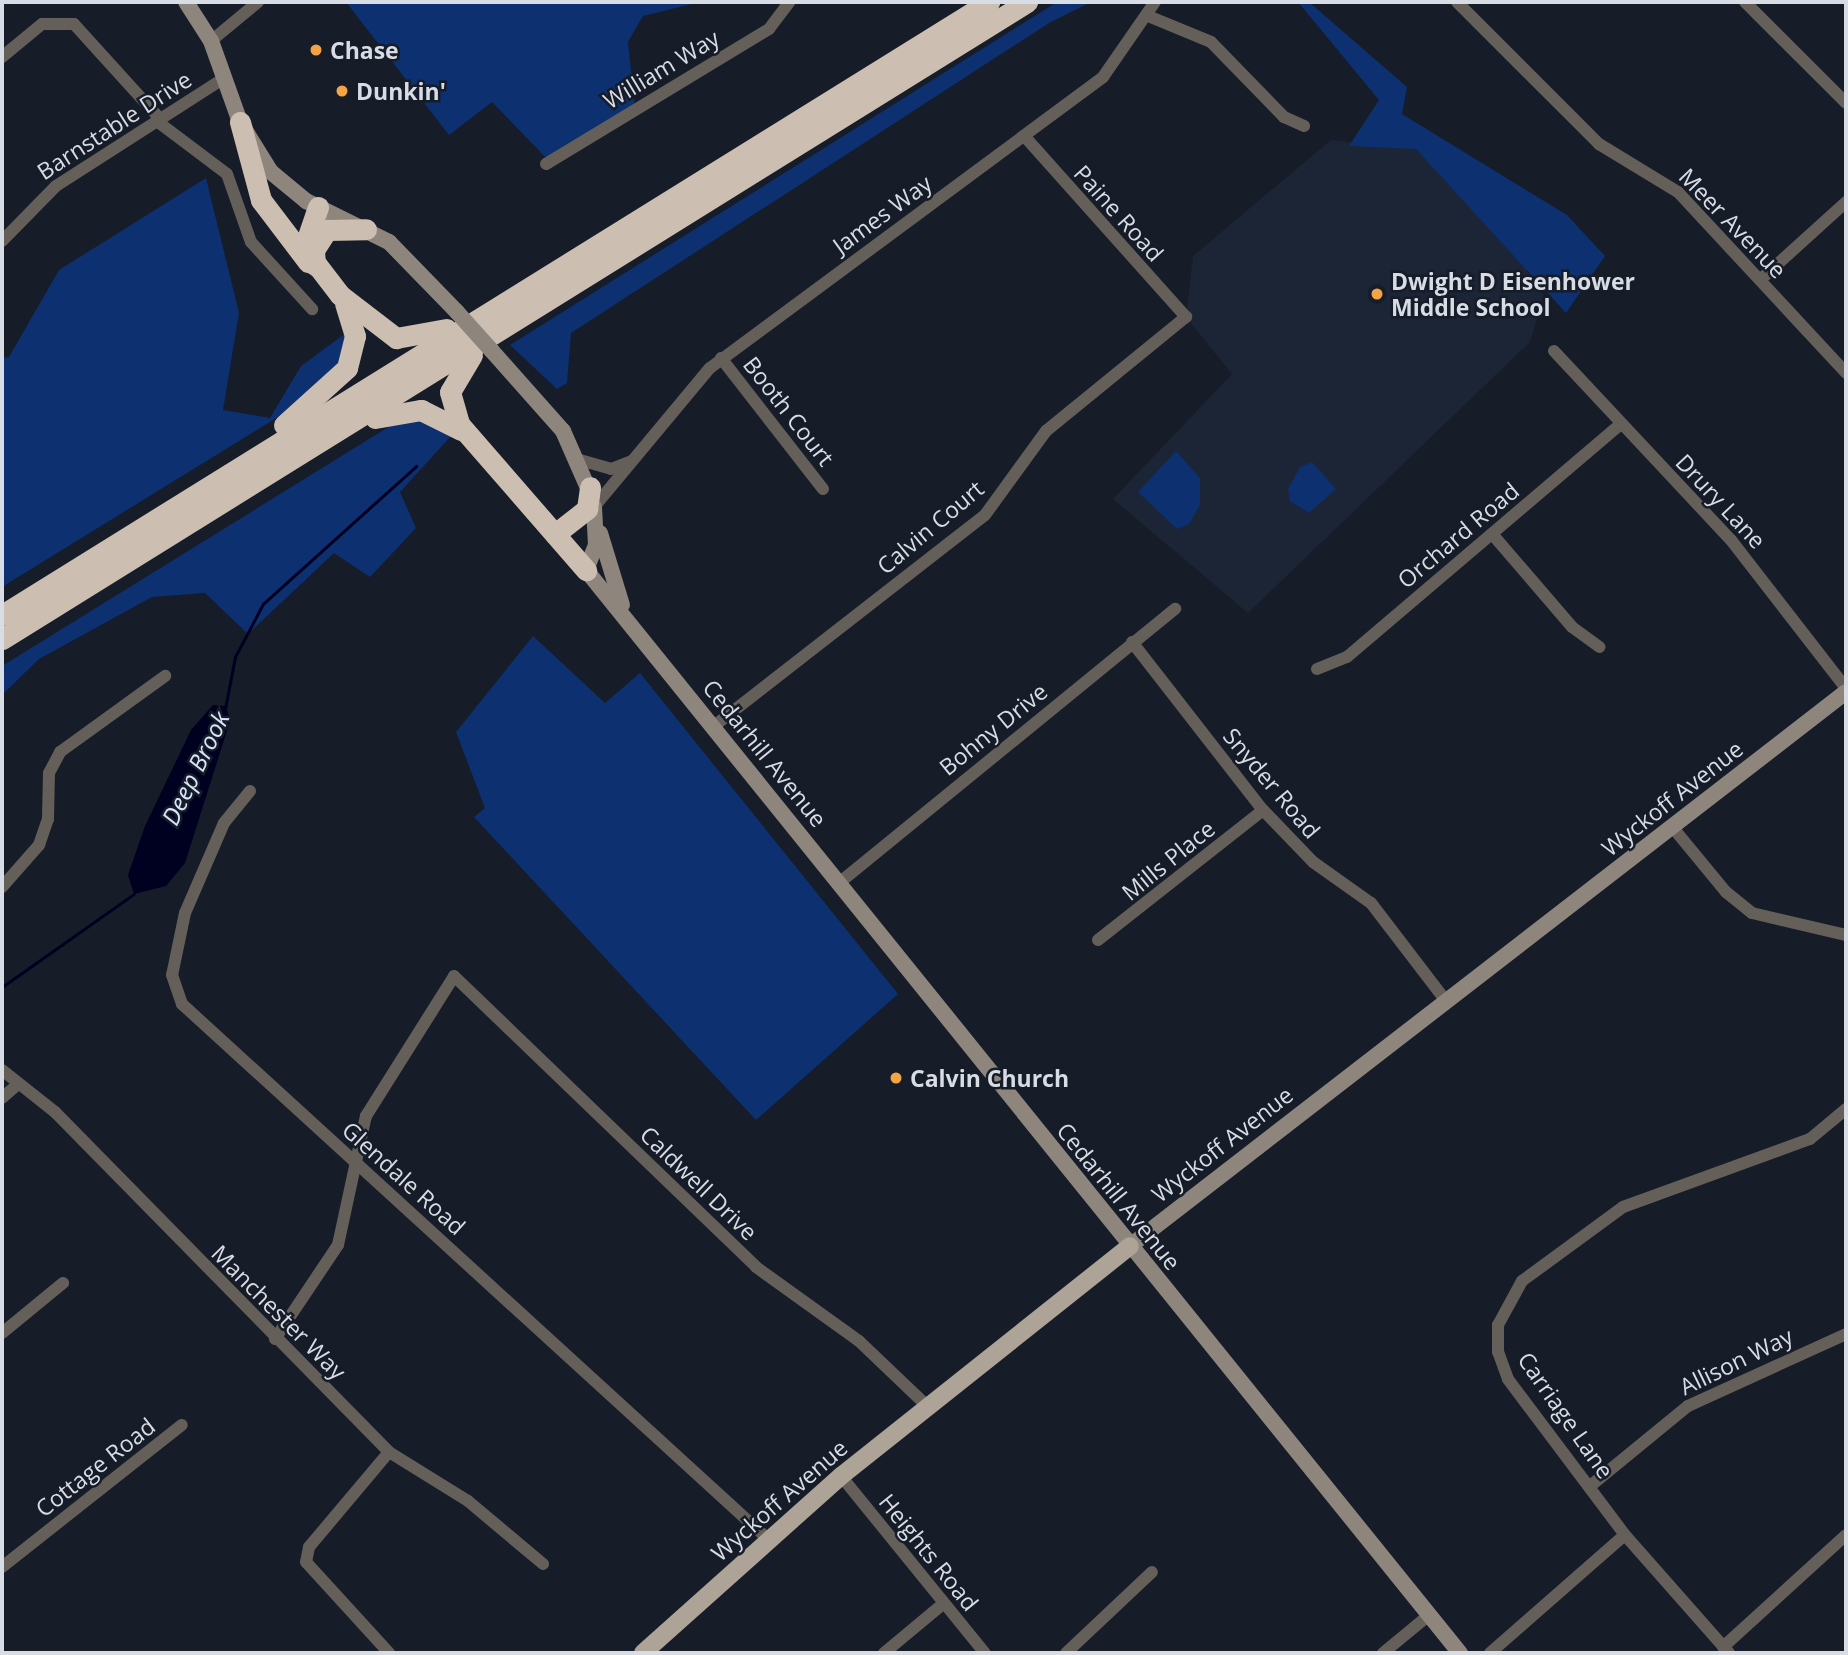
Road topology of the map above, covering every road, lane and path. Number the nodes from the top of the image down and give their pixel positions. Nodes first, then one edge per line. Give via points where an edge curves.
1 (186, 2) edge
2 (258, 2) edge
3 (789, 2) edge
4 (989, 2) edge
5 (1027, 2) edge
6 (1155, 2) edge
7 (1457, 2) edge
8 (1745, 2) edge
9 (1148, 16) junction
10 (211, 41) junction
11 (2, 57) edge
12 (224, 78) junction
13 (1846, 103) edge
14 (160, 121) junction
15 (240, 122) junction
16 (1304, 126) dead end
17 (1024, 136) junction
18 (546, 164) dead end
19 (1846, 202) edge
20 (312, 204) junction
21 (366, 229) junction
22 (610, 237) junction
23 (2, 241) edge
24 (299, 254) junction
25 (319, 273) junction
26 (1760, 280) junction
27 (340, 295) junction
28 (550, 298) junction
29 (312, 309) dead end
30 (1186, 317) joint
31 (1554, 351) dead end
32 (721, 358) junction
33 (1846, 373) edge
34 (1620, 424) junction
35 (466, 434) junction
36 (580, 460) junction
37 (632, 461) junction
38 (270, 473) junction
39 (822, 488) dead end
40 (592, 497) junction
41 (159, 517) junction
42 (555, 534) junction
43 (1493, 536) junction
44 (586, 569) junction
45 (1175, 609) dead end
46 (2, 615) edge
47 (639, 634) junction
48 (2, 639) edge
49 (1132, 642) junction
50 (1600, 647) dead end
51 (1317, 668) dead end
52 (165, 676) dead end
53 (1846, 690) edge
54 (714, 726) junction
55 (250, 791) dead end
56 (1263, 810) junction
57 (1674, 829) junction
58 (839, 883) junction
59 (2, 887) edge
60 (1846, 935) edge
61 (1098, 940) dead end
62 (1446, 1001) junction
63 (2, 1070) edge
64 (18, 1084) junction
65 (2, 1098) edge
66 (1846, 1109) edge
67 (356, 1162) junction
68 (1130, 1246) junction
69 (63, 1283) dead end
70 (2, 1333) edge
71 (1846, 1334) edge
72 (275, 1339) junction
73 (927, 1406) junction
74 (182, 1425) dead end
75 (389, 1452) junction
76 (841, 1476) junction
77 (1589, 1487) junction
78 (1626, 1535) junction
79 (1846, 1535) edge
80 (769, 1541) junction
81 (543, 1564) dead end
82 (2, 1567) edge
83 (1152, 1572) dead end
84 (944, 1603) junction
85 (1429, 1615) junction
86 (1726, 1650) edge
87 (389, 1653) edge
88 (643, 1653) edge
89 (884, 1653) edge
90 (985, 1653) edge
91 (1066, 1653) edge
92 (1383, 1653) edge
93 (1460, 1653) edge
94 (1490, 1653) edge

1 - 10 main road, Cedarhill Avenue
2 - 10 street
3 - 18 street, William Way via 769,29
4 - 22 highway
5 - 28 highway
6 - 9 street, James Way
7 - 26 street, Meer Avenue via 1600,144 1678,192
8 - 13 street
9 - 16 street via 1211,42 1284,117
9 - 17 street, James Way via 1103,77
10 - 12 main road, Cedarhill Avenue
11 - 14 street via 42,24 74,24
12 - 14 street, Barnstable Drive
12 - 15 main road, Cedarhill Avenue
14 - 23 street, Barnstable Drive via 56,186
14 - 29 street via 227,174 251,242
15 - 20 main road, Cedarhill Avenue via 271,172
15 - 24 highway via 261,200
17 - 30 street, Paine Road
17 - 32 street, James Way
19 - 26 street
20 - 21 main road, Cedarhill Avenue
20 - 24 highway via 293,228
20 - 25 highway via 303,238
21 - 25 highway via 336,227 321,235 313,258
21 - 36 main road, Cedarhill Avenue, bridge via 404,255 457,312 552,418
22 - 27 highway via 417,339 385,334
22 - 41 highway
24 - 25 highway
25 - 27 highway
26 - 33 street, Meer Avenue
27 - 41 highway via 355,336 340,379
28 - 35 highway via 456,373 450,403
28 - 38 highway
30 - 54 street, Calvin Court via 1046,431 985,515
31 - 34 street, Drury Lane
32 - 37 street, James Way
32 - 39 street, Booth Court
34 - 43 street, Orchard Road
34 - 53 street, Drury Lane via 1731,540
35 - 38 highway via 434,413 397,410
35 - 42 highway
36 - 37 street via 611,469
36 - 40 main road, Cedarhill Avenue
37 - 40 street, James Way
38 - 48 highway
40 - 42 highway via 584,531
40 - 44 main road, Cedarhill Avenue via 596,545
40 - 47 main road, Cedarhill Avenue via 615,590
41 - 46 highway
42 - 44 highway
43 - 50 street via 1572,627
43 - 51 street, Orchard Road via 1347,657
44 - 47 main road, Cedarhill Avenue
45 - 49 street, Bohny Drive
47 - 54 main road, Cedarhill Avenue
49 - 56 street, Snyder Road
49 - 58 street, Bohny Drive
52 - 59 street via 60,752 50,773 41,839
53 - 57 main road, Wyckoff Avenue
54 - 58 main road, Cedarhill Avenue
55 - 67 street, Glendale Road via 224,823 190,898 173,985 182,1004
56 - 61 street, Mills Place
56 - 62 street, Snyder Road via 1313,862 1371,903
57 - 60 street via 1726,892 1752,913
57 - 62 main road, Wyckoff Avenue
58 - 68 main road, Cedarhill Avenue
62 - 68 main road, Wyckoff Avenue
63 - 64 street, Manchester Way
64 - 65 street
64 - 72 street, Manchester Way via 55,1112
66 - 77 street, Carriage Lane via 1810,1139 1623,1207 1513,1290 1498,1325 1502,1366
67 - 72 street via 338,1245
67 - 73 street, Caldwell Drive via 366,1116 385,1078 454,976 756,1267 859,1341
67 - 80 street, Glendale Road
68 - 73 main road, Wyckoff Avenue
68 - 85 main road, Cedarhill Avenue
69 - 70 street
71 - 77 street, Allison Way via 1717,1390 1648,1434
72 - 75 street, Manchester Way
73 - 76 main road, Wyckoff Avenue
74 - 82 street, Cottage Road
75 - 81 street, Manchester Way via 468,1501
75 - 87 street via 309,1547 306,1562
76 - 80 main road, Wyckoff Avenue
76 - 84 street, Heights Road
77 - 78 street, Carriage Lane
78 - 86 street, Carriage Lane
78 - 94 street
79 - 86 street
80 - 88 main road, Wyckoff Avenue
83 - 91 street
84 - 89 street
84 - 90 street, Heights Road
85 - 92 street
85 - 93 main road, Cedarhill Avenue

